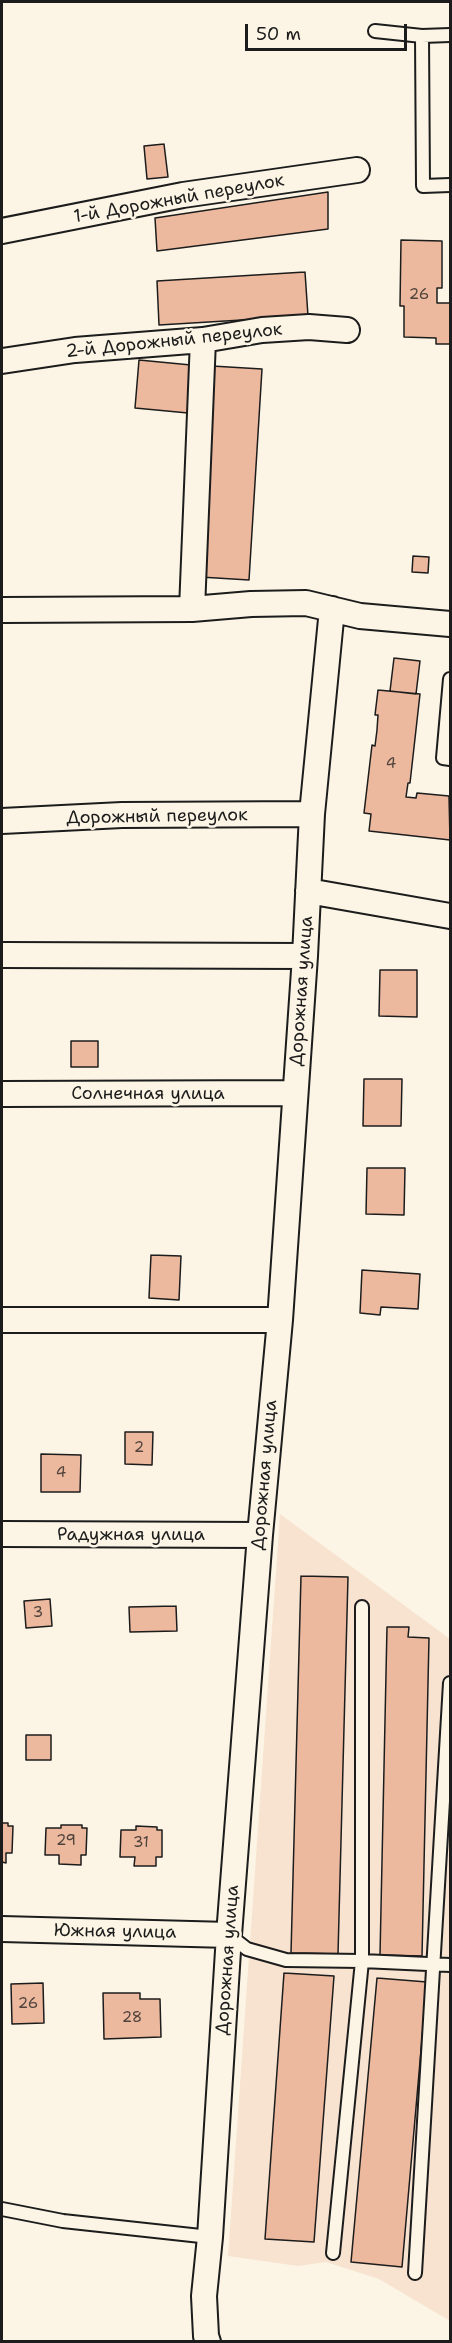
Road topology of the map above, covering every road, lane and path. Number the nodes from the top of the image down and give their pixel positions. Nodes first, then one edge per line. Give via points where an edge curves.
1 (375, 31) dead end
2 (450, 35) edge
3 (422, 36) junction
4 (357, 170) dead end
5 (450, 185) edge
6 (2, 231) edge
7 (347, 330) dead end
8 (203, 340) junction
9 (2, 361) edge
10 (192, 609) junction
11 (332, 609) junction
12 (2, 610) edge
13 (450, 624) edge
14 (450, 679) edge
15 (450, 759) edge
16 (312, 814) junction
17 (2, 821) edge
18 (308, 891) junction
19 (450, 916) edge
20 (2, 955) edge
21 (305, 956) junction
22 (295, 1093) junction
23 (2, 1095) edge
24 (2, 1320) edge
25 (280, 1320) junction
26 (2, 1534) edge
27 (260, 1535) junction
28 (362, 1607) dead end
29 (450, 1683) edge
30 (2, 1929) edge
31 (229, 1935) junction
32 (362, 1961) junction
33 (433, 1964) junction
34 (450, 1965) edge
35 (2, 2209) edge
36 (210, 2237) junction
37 (333, 2253) dead end
38 (415, 2273) dead end
39 (208, 2342) edge

1 - 3 lane
2 - 3 lane
3 - 5 lane via 423,186
4 - 6 street, 1-й Дорожный переулок via 183,195
7 - 8 street, 2-й Дорожный переулок via 262,330
8 - 9 street, 2-й Дорожный переулок via 75,350
8 - 10 street
10 - 11 street via 306,603
10 - 12 street
11 - 13 street via 360,616
11 - 16 street, Дорожная улица
14 - 15 lane via 443,758
16 - 17 street, Дорожный переулок
16 - 18 street, Дорожная улица
18 - 19 street
18 - 21 street, Дорожная улица
20 - 21 street
21 - 22 street, Дорожная улица
22 - 23 street, Солнечная улица
22 - 25 street, Дорожная улица
24 - 25 street
25 - 27 street, Дорожная улица
26 - 27 street, Радужная улица
27 - 31 street, Дорожная улица
28 - 32 lane
29 - 33 lane
30 - 31 street, Южная улица
31 - 32 lane via 247,1949 286,1960
31 - 36 street, Дорожная улица
32 - 33 lane
32 - 37 lane
33 - 34 lane
33 - 38 lane
35 - 36 lane via 63,2221
36 - 39 street, Дорожная улица via 204,2296

